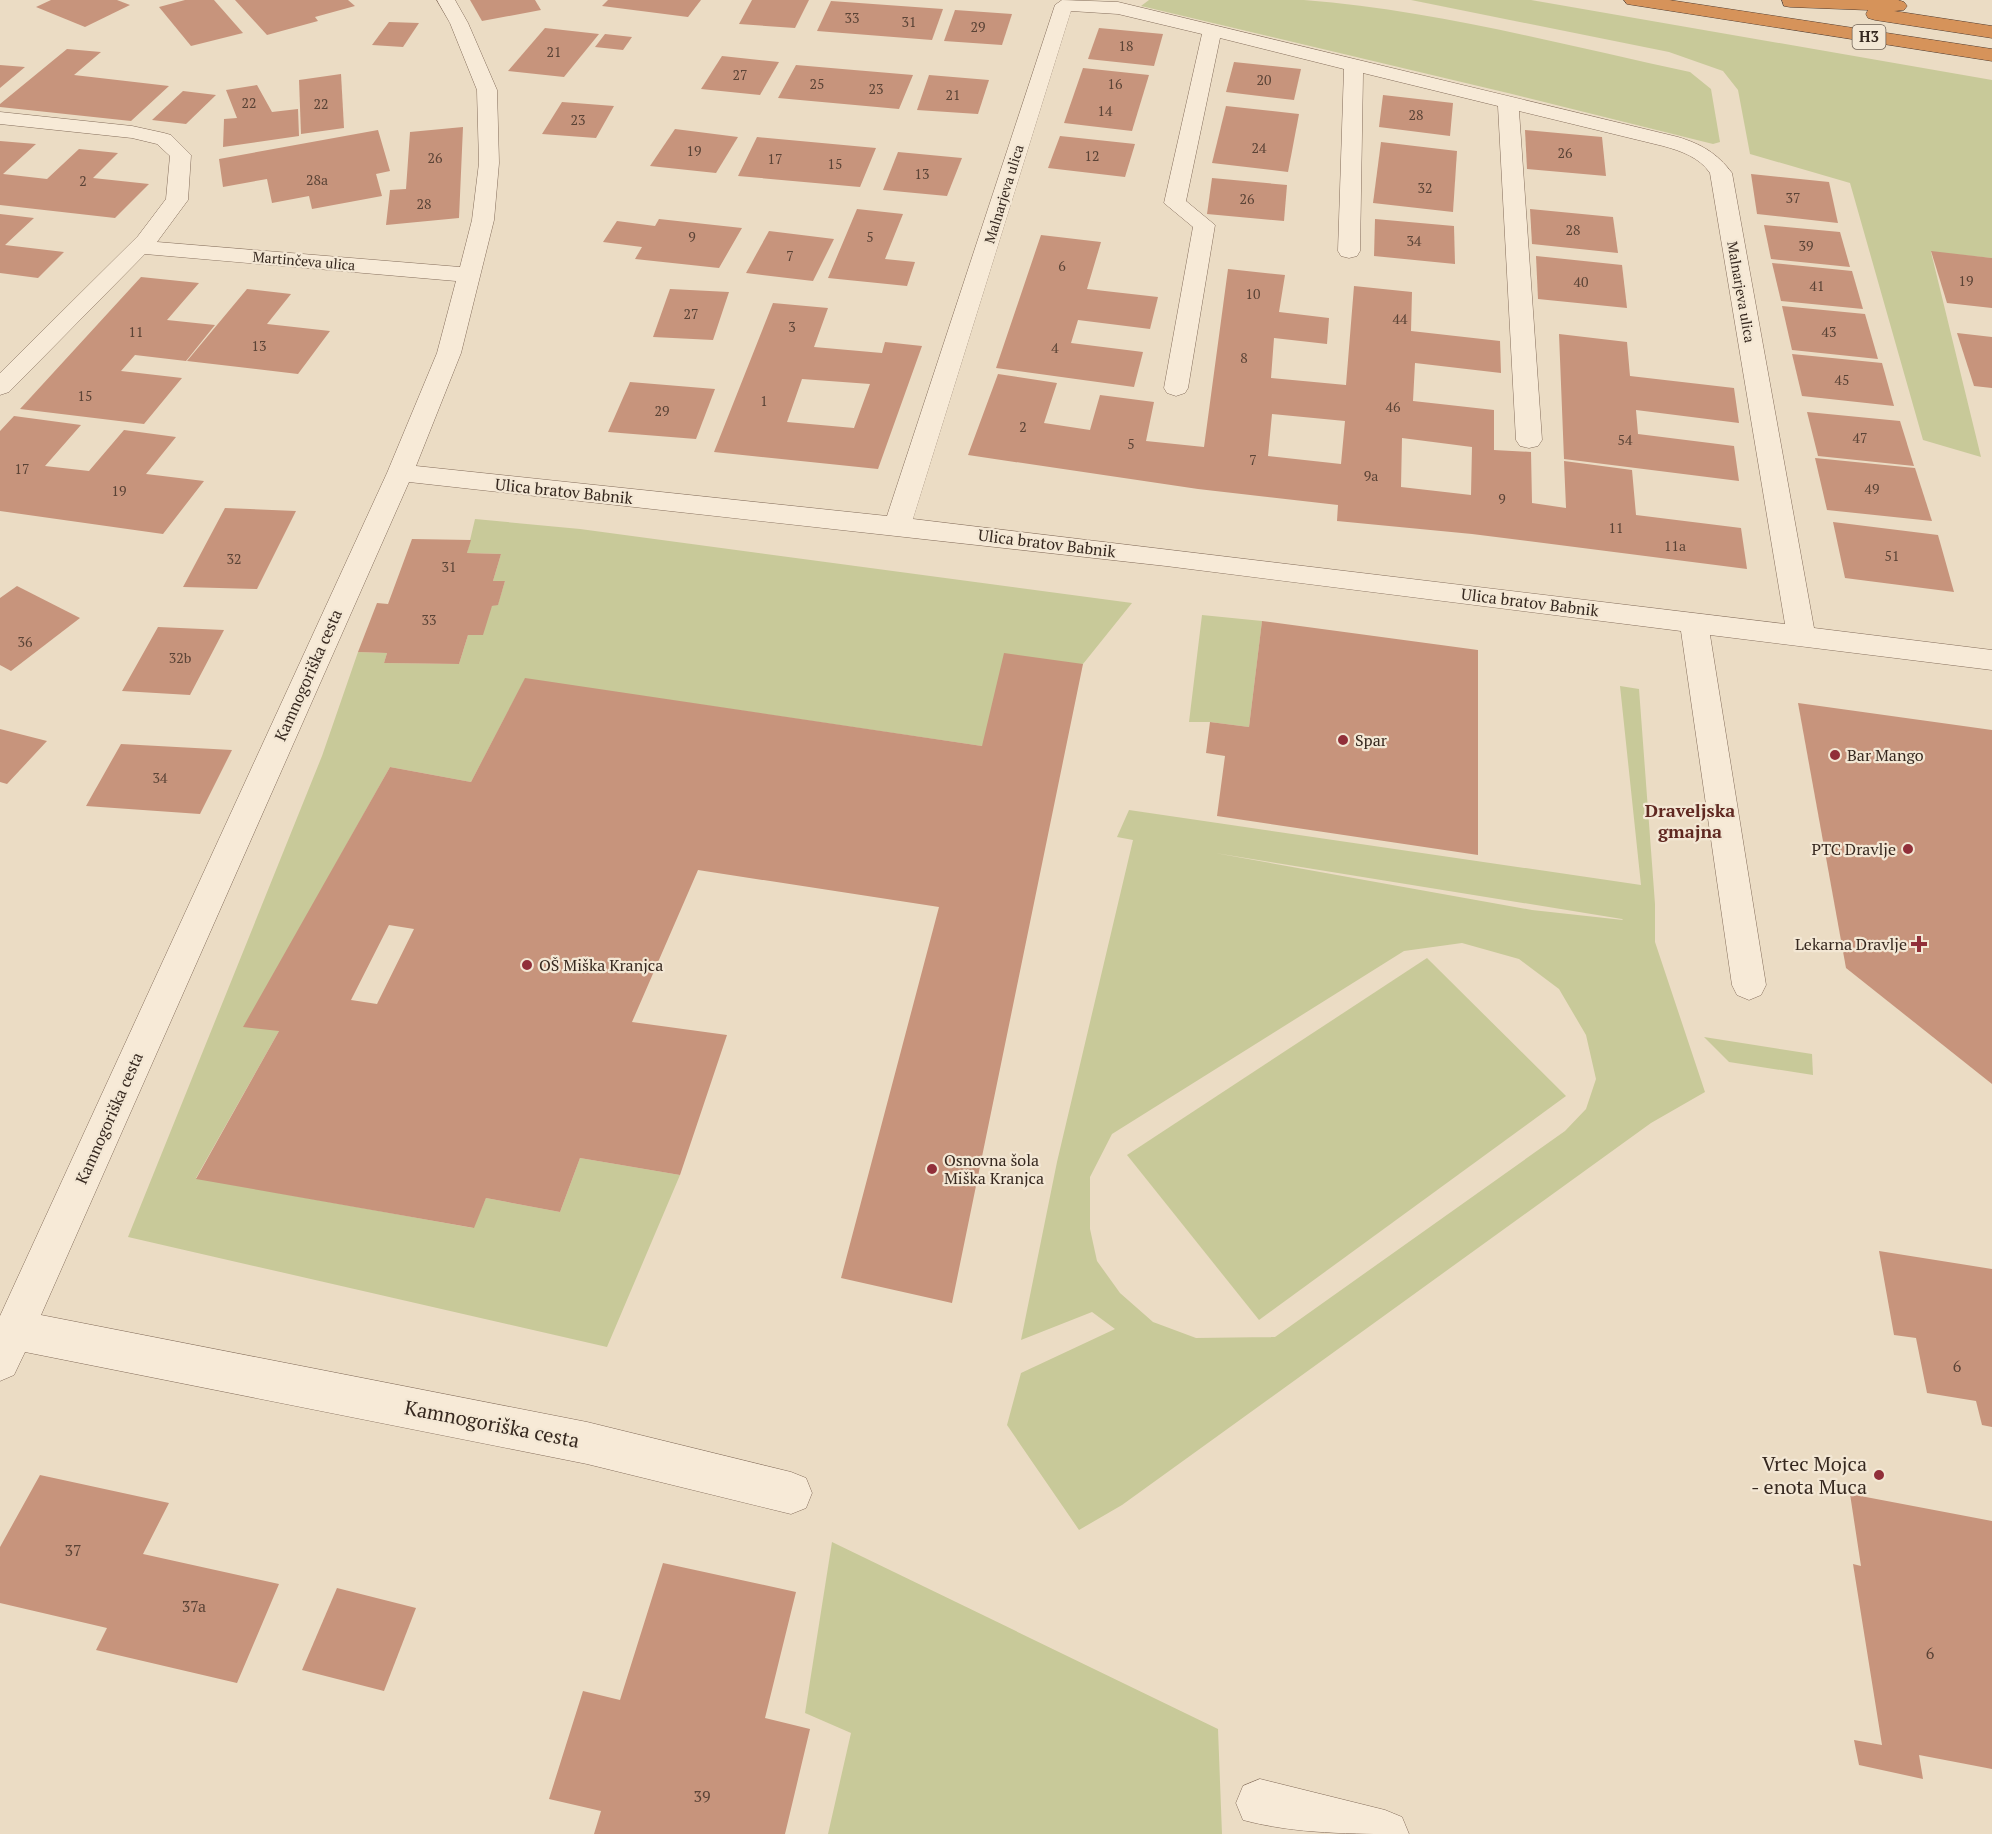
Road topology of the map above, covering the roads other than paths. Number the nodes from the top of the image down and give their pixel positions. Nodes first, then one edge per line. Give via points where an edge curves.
1 (446, 0) edge
2 (1633, 0) edge
3 (1784, 1) edge
4 (1747, 18) junction
5 (1992, 19) edge
6 (1212, 31) junction
7 (1992, 32) edge
8 (1992, 55) edge
9 (1354, 64) junction
10 (1992, 69) edge
11 (1508, 101) junction
12 (0, 118) edge
13 (139, 247) junction
14 (1349, 251) dead end
15 (469, 275) junction
16 (0, 387) edge
17 (1176, 388) dead end
18 (1529, 440) dead end
19 (400, 473) junction
20 (897, 526) junction
21 (1694, 623) junction
22 (1801, 635) junction
23 (1992, 660) edge
24 (1749, 985) dead end
25 (7, 1346) edge
26 (790, 1493) dead end
27 (1260, 1803) dead end
28 (1385, 1834) edge

1 - 15 street, Kamnogoriška cesta via 487,90 489,163 483,220
2 - 4 highway, H3
3 - 5 highway via 1885,4
3 - 7 highway, H3
4 - 8 highway, H3
4 - 10 highway via 1849,47
6 - 9 street, Malnarjeva ulica
6 - 17 street via 1175,203 1204,225
6 - 20 street, Malnarjeva ulica via 1118,9 1064,5
9 - 11 street, Malnarjeva ulica
9 - 14 street
11 - 18 street
11 - 22 street, Malnarjeva ulica via 1676,143 1718,167
12 - 13 street via 164,139 181,155 177,200
13 - 15 street, Martinčeva ulica
13 - 16 street
15 - 19 street, Kamnogoriška cesta via 449,353
19 - 20 street, Ulica bratov Babnik
19 - 25 street, Kamnogoriška cesta
20 - 21 street, Ulica bratov Babnik
21 - 22 street, Ulica bratov Babnik
21 - 24 street
22 - 23 street, Ulica bratov Babnik
25 - 26 street, Kamnogoriška cesta via 587,1443
27 - 28 street

